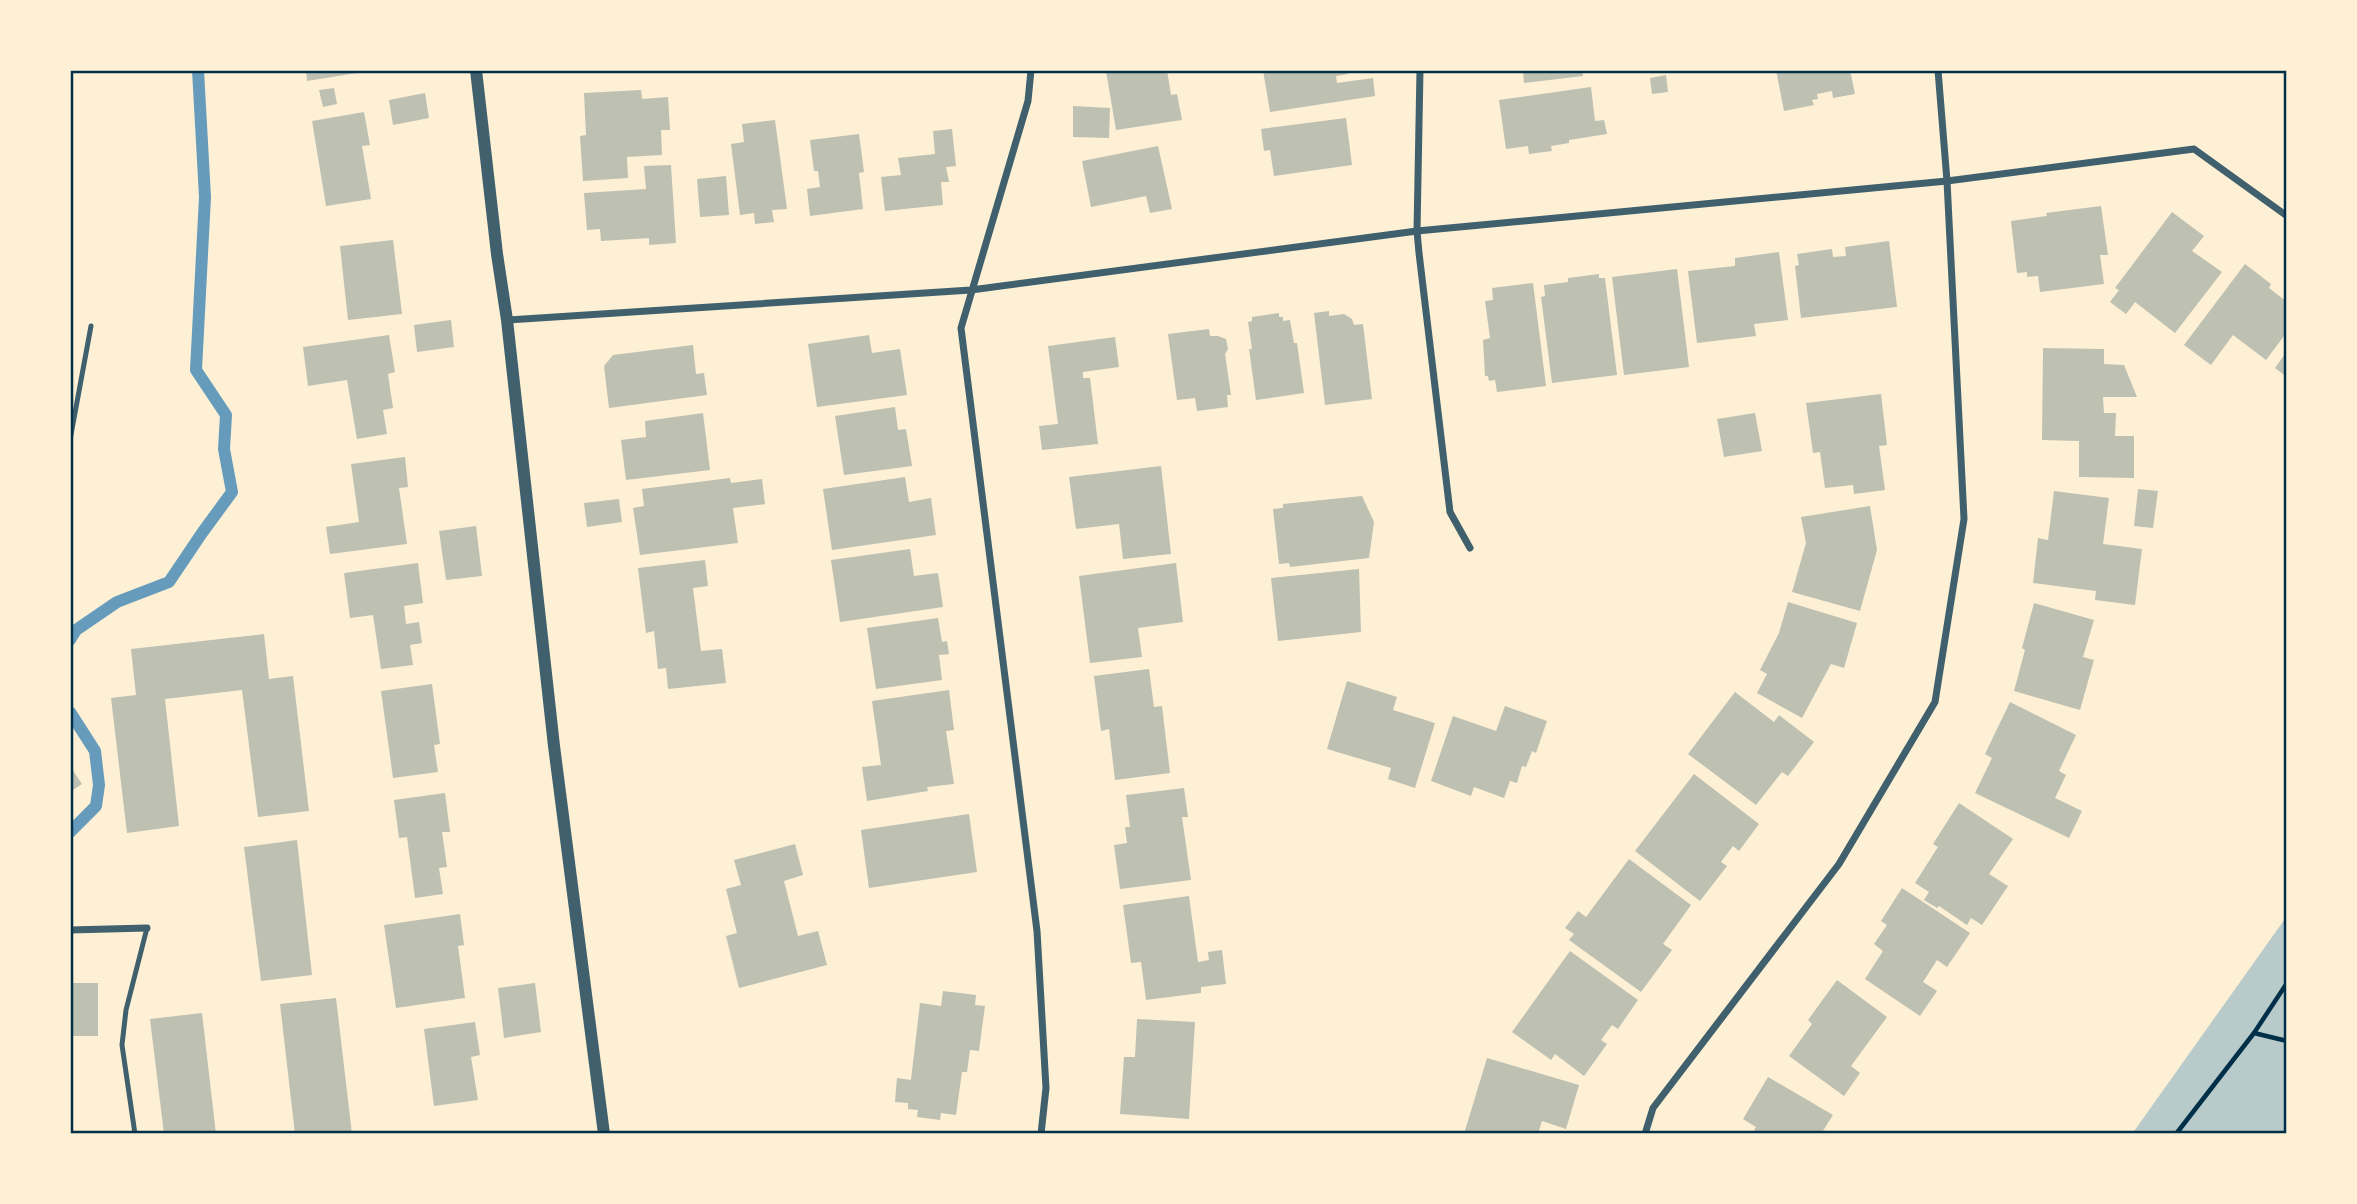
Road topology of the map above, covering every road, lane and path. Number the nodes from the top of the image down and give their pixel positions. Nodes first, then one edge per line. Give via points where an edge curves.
1 (477, 70) edge
2 (1031, 70) edge
3 (1420, 70) edge
4 (1938, 70) edge
5 (1947, 181) junction
6 (2287, 216) edge
7 (1417, 231) junction
8 (971, 290) junction
9 (507, 320) junction
10 (91, 326) dead end
11 (70, 440) edge
12 (1470, 548) dead end
13 (147, 928) joint
14 (70, 930) edge
15 (2287, 983) edge
16 (2254, 1033) junction
17 (2287, 1041) edge
18 (135, 1134) edge
19 (604, 1134) edge
20 (1041, 1134) edge
21 (1645, 1134) edge
22 (2175, 1134) edge

1 - 9 street
2 - 8 street via 1028,101
3 - 7 street
4 - 5 street
5 - 6 street via 2194,149
5 - 7 street
5 - 21 street via 1964,519 1935,702 1839,864 1653,1108
7 - 8 street
7 - 12 street via 1450,512
8 - 9 street
8 - 20 street via 961,328 1037,931 1046,1088
9 - 19 street via 554,746
10 - 11 lane
13 - 14 street
13 - 18 lane via 122,1045
15 - 16 path
16 - 17 path
16 - 22 path

